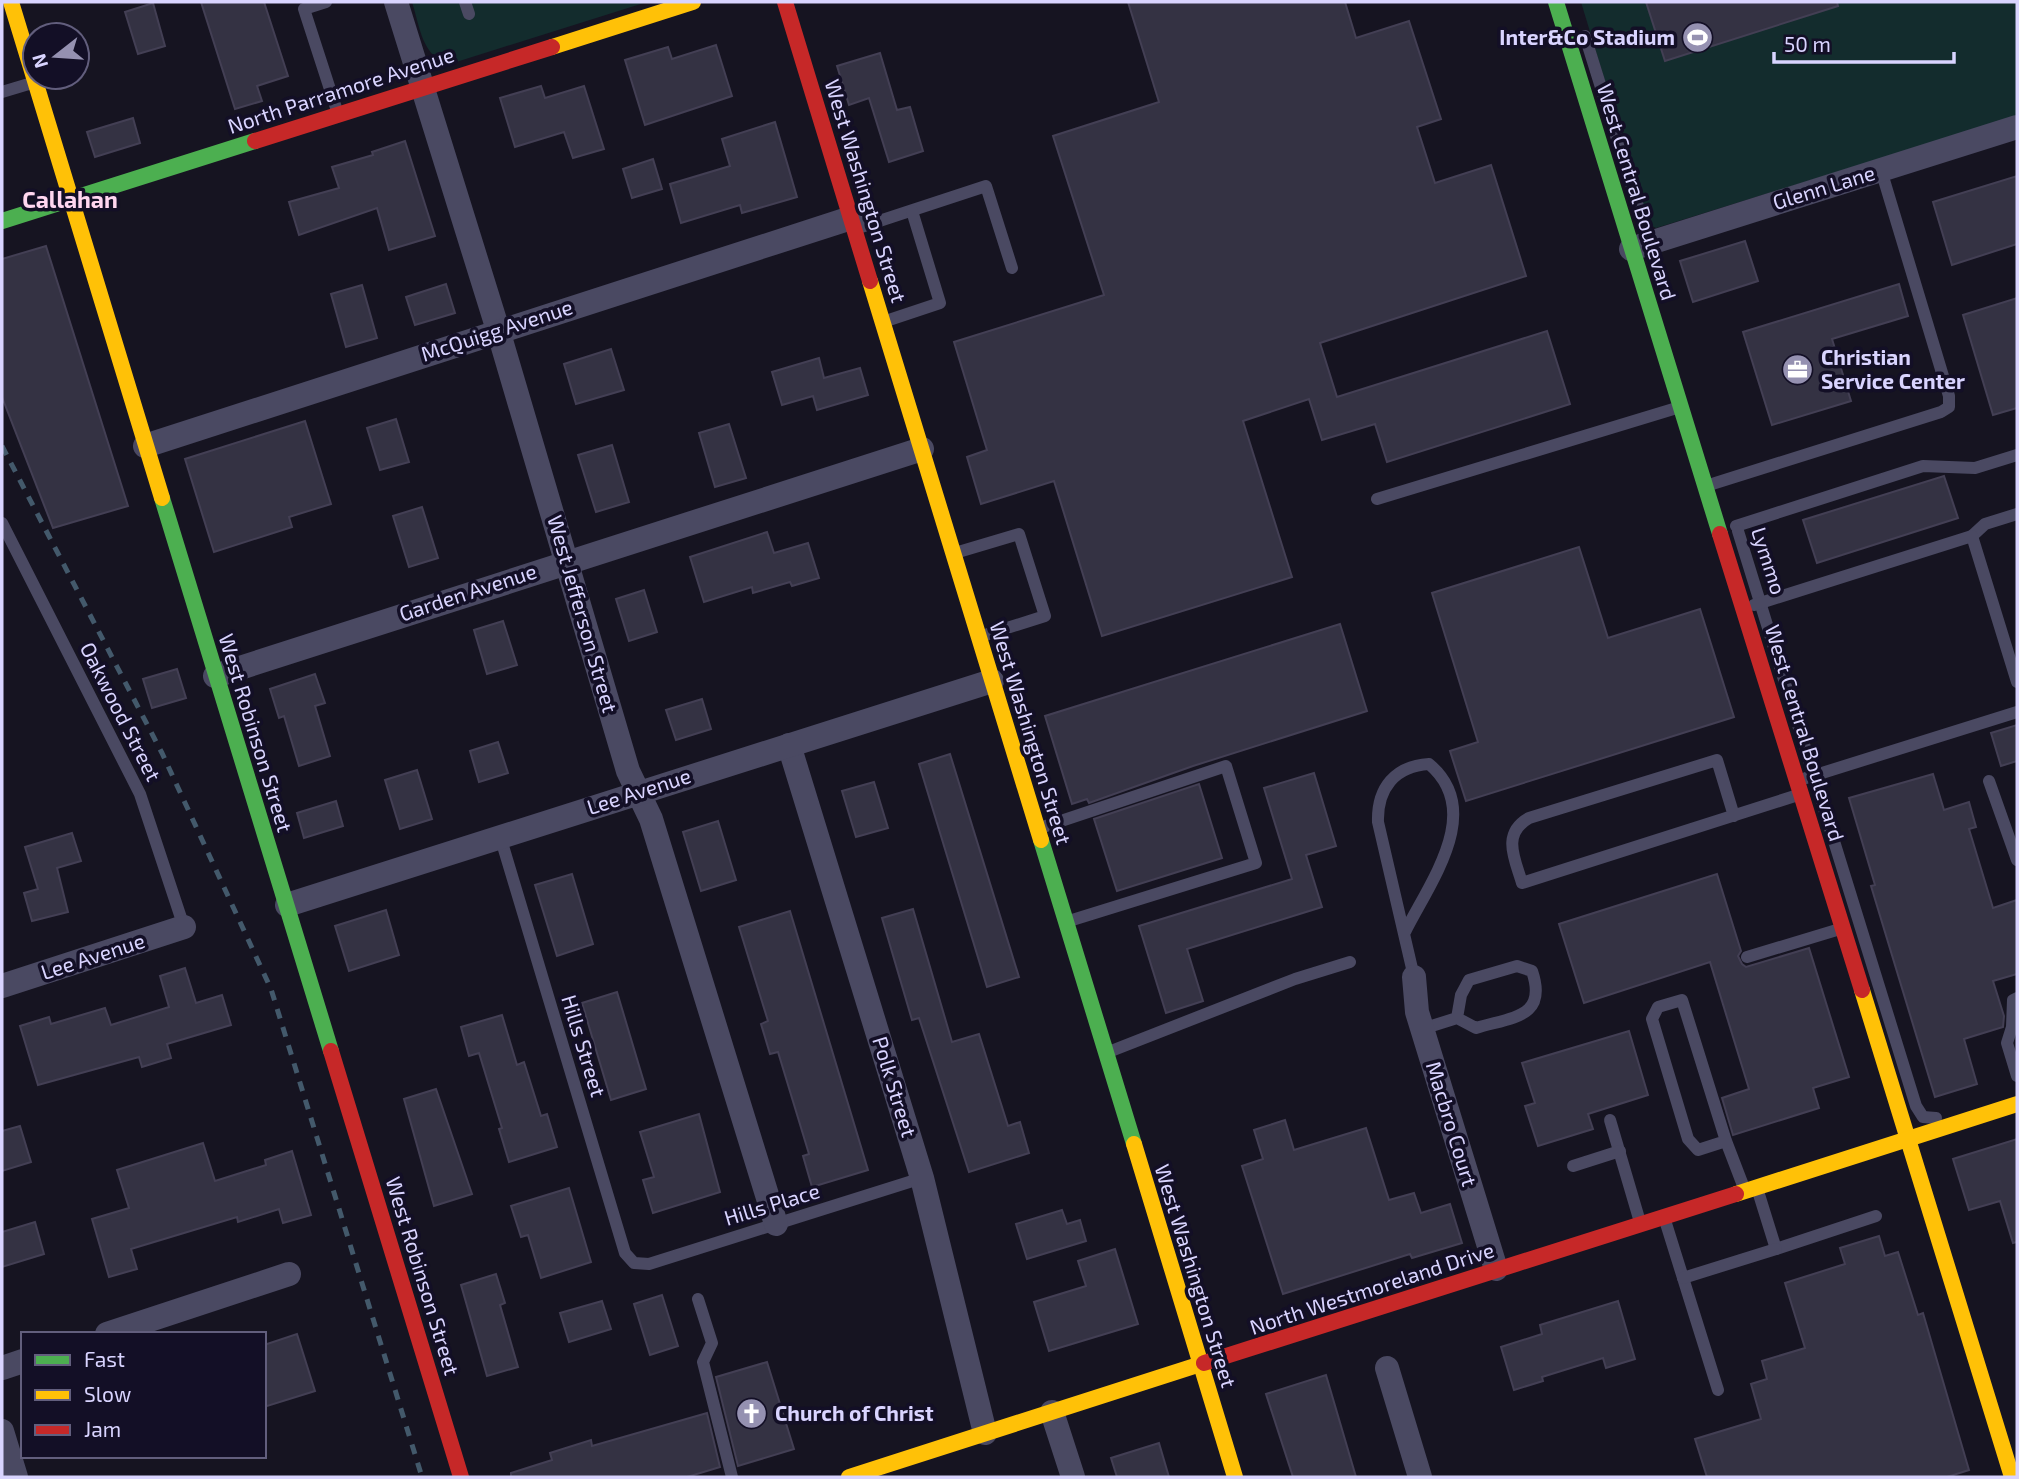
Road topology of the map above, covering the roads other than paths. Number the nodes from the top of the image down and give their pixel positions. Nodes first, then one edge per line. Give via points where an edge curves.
1 (11, 2) edge
2 (326, 2) edge
3 (396, 2) edge
4 (693, 2) edge
5 (785, 2) edge
6 (1556, 2) edge
7 (1582, 27) dead end
8 (21, 34) edge
9 (21, 86) edge
10 (423, 87) junction
11 (39, 91) edge
12 (2, 92) edge
13 (338, 114) junction
14 (2017, 127) edge
15 (1881, 170) junction
16 (71, 199) junction
17 (912, 211) junction
18 (2, 221) edge
19 (852, 224) junction
20 (1644, 249) junction
21 (1012, 268) dead end
22 (883, 322) junction
23 (498, 330) junction
24 (1681, 407) junction
25 (145, 446) junction
26 (922, 449) junction
27 (2017, 455) edge
28 (1706, 486) junction
29 (1377, 499) dead end
30 (2017, 514) edge
31 (2, 523) edge
32 (1972, 536) junction
33 (954, 554) junction
34 (566, 561) junction
35 (1760, 603) junction
36 (1743, 608) junction
37 (978, 637) junction
38 (215, 676) junction
39 (992, 681) junction
40 (2017, 682) edge
41 (2017, 712) edge
42 (789, 745) junction
43 (1814, 775) junction
44 (1989, 781) dead end
45 (1798, 788) junction
46 (639, 793) junction
47 (1734, 816) junction
48 (1037, 830) junction
49 (500, 836) junction
50 (2017, 860) edge
51 (287, 905) junction
52 (1066, 922) junction
53 (184, 927) joint
54 (1842, 928) junction
55 (1405, 932) junction
56 (1747, 957) dead end
57 (1350, 962) dead end
58 (1414, 977) joint
59 (2, 986) edge
60 (2017, 998) edge
61 (1457, 1018) junction
62 (1422, 1029) junction
63 (1106, 1053) junction
64 (2017, 1076) edge
65 (2017, 1094) edge
66 (2017, 1104) edge
67 (1611, 1121) dead end
68 (1907, 1139) junction
69 (1726, 1141) junction
70 (1620, 1151) junction
71 (1573, 1167) dead end
72 (922, 1178) junction
73 (1751, 1190) junction
74 (1876, 1216) dead end
75 (1664, 1217) junction
76 (776, 1224) junction
77 (1641, 1225) junction
78 (1776, 1249) junction
79 (634, 1263) joint
80 (1496, 1269) junction
81 (289, 1274) dead end
82 (1683, 1278) junction
83 (698, 1299) dead end
84 (113, 1332) edge
85 (21, 1363) edge
86 (1200, 1367) junction
87 (2, 1368) edge
88 (1387, 1368) dead end
89 (1718, 1390) dead end
90 (1052, 1412) junction
91 (2, 1432) edge
92 (985, 1433) junction
93 (16, 1477) edge
94 (461, 1477) edge
95 (732, 1477) edge
96 (849, 1477) edge
97 (1073, 1477) edge
98 (1235, 1477) edge
99 (1420, 1477) edge
100 (2012, 1477) edge

1 - 8 street, West Robinson Street
2 - 13 lane via 304,9
3 - 10 street, West Jefferson Street
4 - 10 street, North Parramore Avenue
5 - 19 street, West Washington Street
6 - 20 street, West Central Boulevard
7 - 20 lane
9 - 12 lane
10 - 13 street, North Parramore Avenue
10 - 23 street, West Jefferson Street
11 - 16 street, West Robinson Street
13 - 16 street, North Parramore Avenue
14 - 15 street, Glenn Lane
15 - 20 street, Glenn Lane
15 - 28 lane via 1949,407
16 - 18 street, North Parramore Avenue
16 - 25 street, West Robinson Street
17 - 19 lane
17 - 21 lane via 986,186
17 - 22 lane via 940,303
19 - 22 street, West Washington Street
19 - 23 street, McQuigg Avenue
20 - 24 street, West Central Boulevard
22 - 26 street, West Washington Street
23 - 25 street, McQuigg Avenue
23 - 34 street, West Jefferson Street
24 - 28 street, West Central Boulevard
24 - 29 lane
25 - 38 street, West Robinson Street
26 - 33 street, West Washington Street
26 - 34 street, Garden Avenue
27 - 35 lane, Lymmo via 1975,468 1923,466 1734,520
28 - 36 street, West Central Boulevard
30 - 32 lane via 1985,524
31 - 53 lane, Oakwood Street via 140,794
32 - 35 lane
32 - 40 lane
33 - 37 street, West Washington Street
33 - 37 lane via 1019,534 1045,616
34 - 38 street, Garden Avenue
34 - 46 street, West Jefferson Street via 628,771
35 - 36 lane
35 - 43 lane, Lymmo
36 - 45 street, West Central Boulevard
37 - 39 street, West Washington Street
38 - 51 street, West Robinson Street
39 - 42 street, Lee Avenue
39 - 48 street, West Washington Street
41 - 43 lane
42 - 46 street, Lee Avenue
42 - 72 street, Polk Street
43 - 45 lane
43 - 65 lane, Lymmo via 1919,1113 1934,1119
44 - 50 lane
45 - 47 lane
45 - 54 street, West Central Boulevard
46 - 49 street, Lee Avenue
46 - 76 street, West Jefferson Street via 651,819
47 - 47 lane via 1522,883 1511,837 1528,818 1717,760
48 - 52 street, West Washington Street
48 - 52 lane via 1226,766 1255,863
49 - 51 street, Lee Avenue
49 - 79 lane, Hills Street via 625,1252
51 - 94 street, West Robinson Street
52 - 63 street, West Washington Street
53 - 59 street, Lee Avenue
54 - 56 lane
54 - 68 street, West Central Boulevard
55 - 55 lane via 1378,806 1389,781 1401,771 1429,764 1447,783 1454,826
55 - 58 lane
57 - 63 lane
58 - 62 street, Macbro Court
60 - 64 lane via 2007,1043
61 - 61 lane via 1476,1028 1526,1012 1535,1004 1538,990 1532,971 1517,966 1469,980
61 - 62 lane
62 - 80 street, Macbro Court
63 - 86 street, West Washington Street
66 - 68 street, North Westmoreland Drive
67 - 70 lane
68 - 73 street, North Westmoreland Drive
68 - 100 street, West Central Boulevard
69 - 69 lane via 1682,1000 1658,1007 1652,1019 1688,1139 1698,1150
69 - 73 lane
70 - 71 lane
70 - 77 lane
72 - 76 lane, Hills Place
72 - 92 street, Polk Street
73 - 75 street, North Westmoreland Drive
73 - 78 lane
74 - 78 lane
75 - 77 street, North Westmoreland Drive
75 - 82 lane
76 - 79 lane, Hills Place via 649,1264
77 - 80 street, North Westmoreland Drive
78 - 82 lane
80 - 86 street, North Westmoreland Drive
81 - 84 street
82 - 89 lane
83 - 95 lane via 712,1343 704,1362
85 - 87 street
86 - 90 street, North Westmoreland Drive
86 - 98 street, West Washington Street
88 - 99 street
90 - 92 street, North Westmoreland Drive
90 - 97 street
91 - 93 street
92 - 96 street, North Westmoreland Drive

